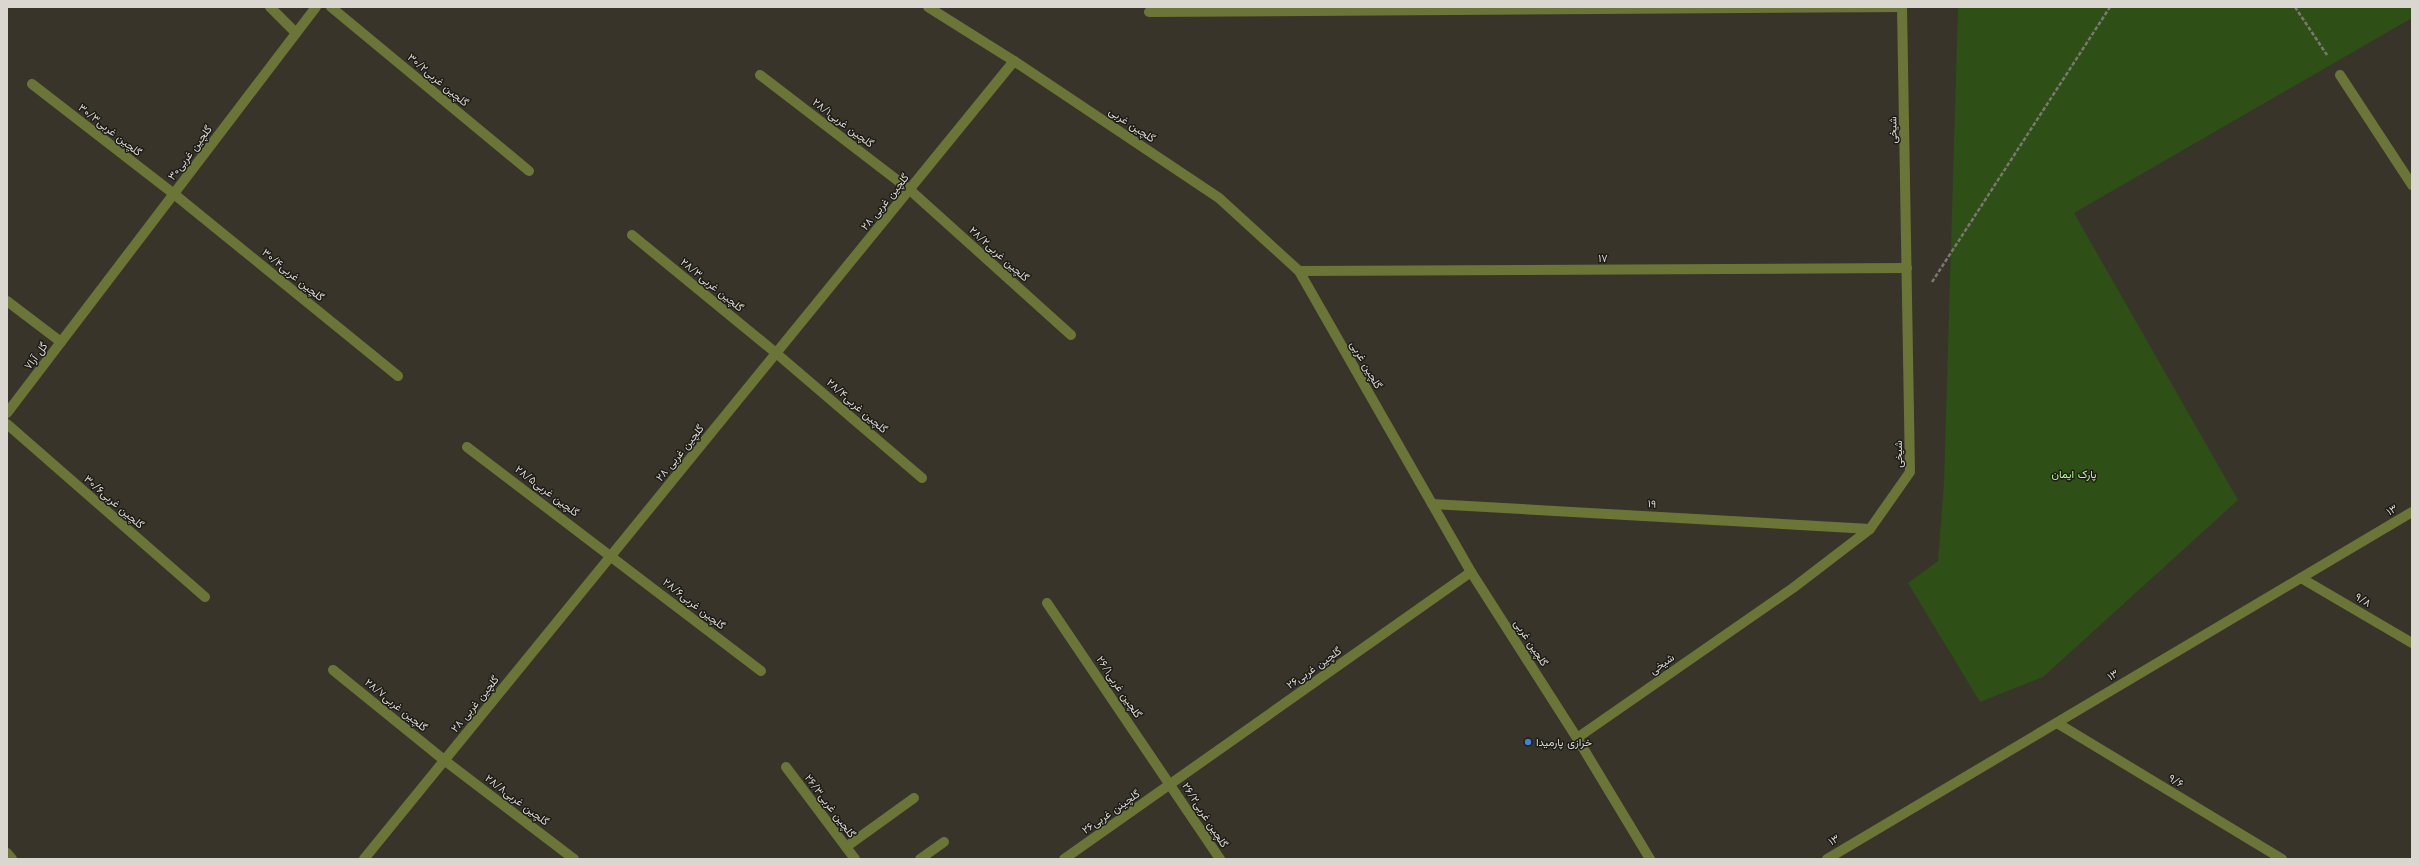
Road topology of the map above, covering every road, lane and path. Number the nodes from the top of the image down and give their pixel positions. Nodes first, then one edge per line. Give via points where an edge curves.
1 (270, 7) edge
2 (316, 7) edge
3 (331, 7) edge
4 (928, 7) edge
5 (1902, 7) edge
6 (2110, 7) edge
7 (2295, 7) edge
8 (1149, 12) dead end
9 (296, 33) junction
10 (1014, 61) junction
11 (760, 75) dead end
12 (2340, 75) joint
13 (32, 84) dead end
14 (529, 171) dead end
15 (2412, 185) edge
16 (910, 190) junction
17 (174, 194) junction
18 (632, 235) dead end
19 (1907, 268) junction
20 (1299, 271) junction
21 (7, 301) edge
22 (83, 313) joint
23 (1908, 319) junction
24 (1071, 336) dead end
25 (61, 342) junction
26 (776, 353) junction
27 (398, 376) dead end
28 (7, 413) edge
29 (7, 424) edge
30 (467, 447) dead end
31 (922, 478) dead end
32 (1432, 504) junction
33 (2412, 512) edge
34 (1870, 529) junction
35 (612, 555) junction
36 (1471, 572) junction
37 (2301, 578) junction
38 (205, 597) dead end
39 (1047, 603) dead end
40 (2412, 643) edge
41 (333, 670) dead end
42 (761, 671) dead end
43 (2057, 723) junction
44 (1578, 738) junction
45 (444, 760) junction
46 (786, 767) dead end
47 (1170, 784) junction
48 (914, 798) dead end
49 (944, 842) dead end
50 (846, 847) junction
51 (7, 853) edge
52 (12, 859) edge
53 (364, 859) edge
54 (574, 859) edge
55 (855, 859) edge
56 (920, 859) edge
57 (1064, 859) edge
58 (1220, 859) edge
59 (1650, 859) edge
60 (1827, 859) edge
61 (2282, 859) edge

1 - 9 street
2 - 9 street, گلچین غربی۳۰
3 - 14 street, گلچین غربی۳۰/۲
4 - 10 street, گلچین غربی
5 - 8 street
5 - 19 street, شیخی
6 - 23 path
7 - 12 path
9 - 17 street, گلچین غربی۳۰
10 - 16 street, گلچین غربی ۲۸
10 - 20 street, گلچین غربی via 1219,198
11 - 16 street, گلچین غربی۲۸/۱
12 - 15 street
13 - 17 street, گلچین غربی۳۰/۳
16 - 24 street, گلچین غربی۲۸/۲
16 - 26 street, گلچین غربی ۲۸
17 - 22 street, گلچین غربی۳۰
17 - 27 street, گلچین غربی۳۰/۴
18 - 26 street, گلچین غربی۲۸/۳
19 - 20 street, ۱۷
19 - 23 street, شیخی
20 - 32 street, گلچین غربی
21 - 25 street
22 - 25 street, گل آرا۷
23 - 34 street, شیخی via 1910,472
25 - 28 street, گل آرا۷
26 - 31 street, گلچین غربی۲۸/۴
26 - 35 street, گلچین غربی ۲۸
29 - 38 street, گلچین غربی۳۰/۶
30 - 35 street, گلچین غربی۲۸/۵
32 - 34 street, ۱۹
32 - 36 street, گلچین غربی
33 - 37 street, ۱۳
34 - 44 street, شیخی via 1793,588
35 - 42 street, گلچین غربی۲۸/۶
35 - 45 street, گلچین غربی ۲۸
36 - 44 street, گلچین غربی
36 - 47 street, گلچین غربی۲۶
37 - 40 street, ۹/۸
37 - 43 street, ۱۳
39 - 47 street, گلچین غربی۲۶/۱
41 - 45 street, گلچین غربی۲۸/۷
43 - 60 street, ۱۳
43 - 61 street, ۹/۶
44 - 59 street, گلچین غربی
45 - 53 street, گلچین غربی ۲۸
45 - 54 street, گلچین غربی۲۸/۸
46 - 50 street, گلچین غربی۲۶/۳
47 - 57 street, گلچینن غربی۲۶
47 - 58 street, گلچین غربی۲۶/۲
48 - 50 street
49 - 56 street
50 - 55 street, گلچین غربی۲۶/۳
51 - 52 street

